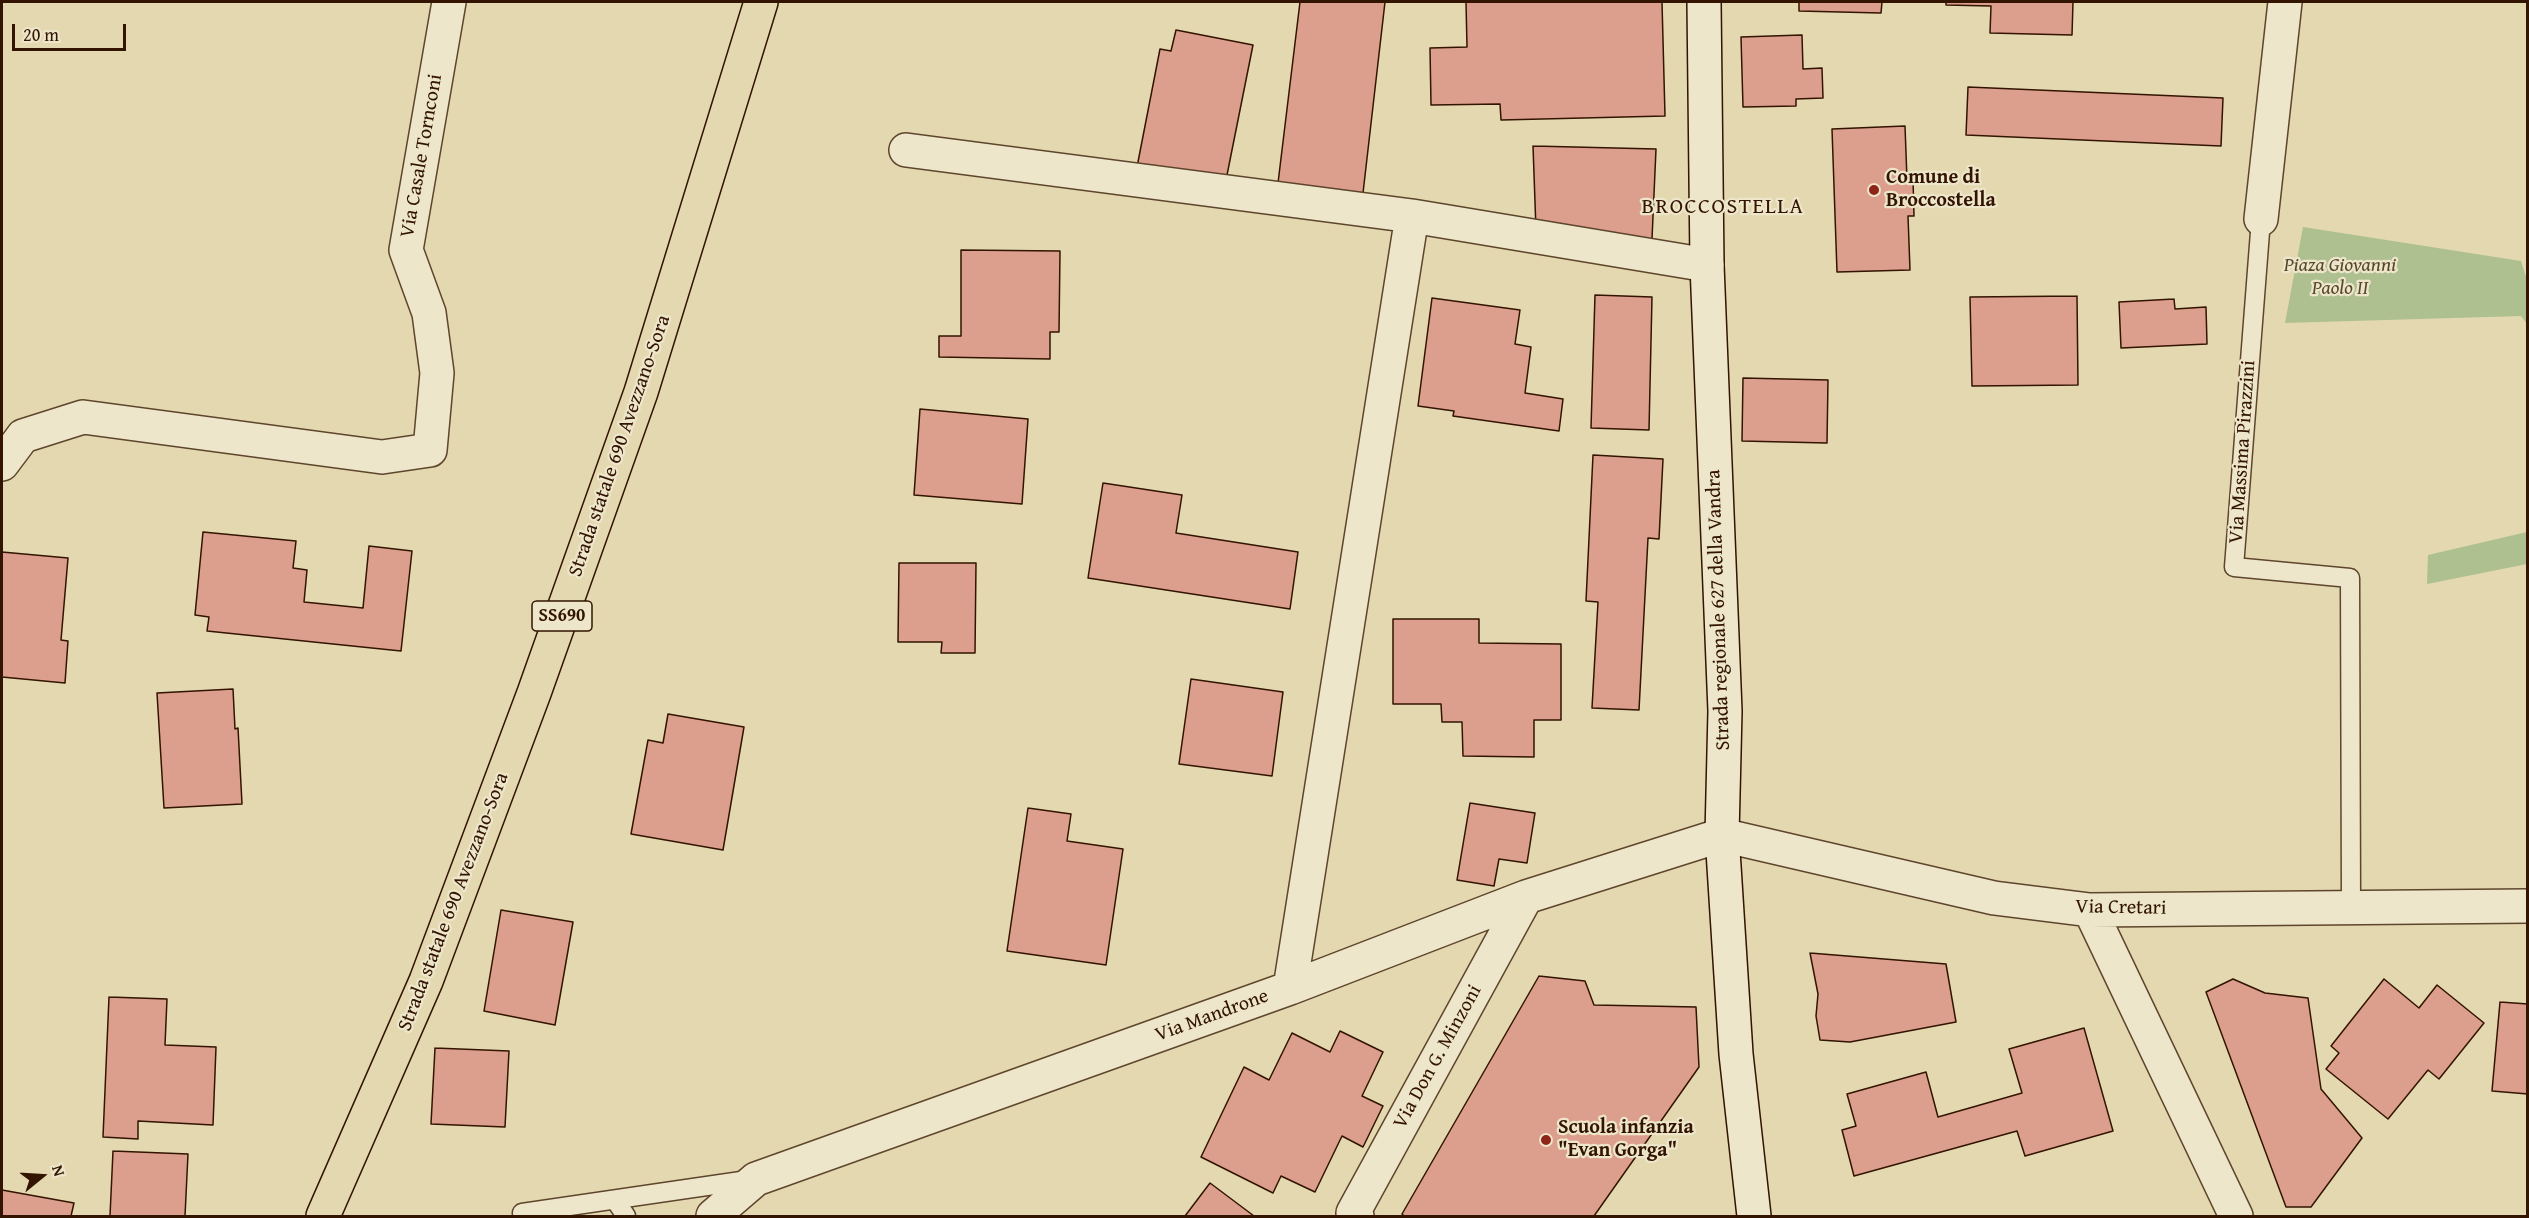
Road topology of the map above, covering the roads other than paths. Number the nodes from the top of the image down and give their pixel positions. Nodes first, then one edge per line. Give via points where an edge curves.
1 (449, 2) edge
2 (762, 2) edge
3 (1704, 2) edge
4 (2285, 2) edge
5 (906, 150) dead end
6 (1412, 216) junction
7 (2261, 219) joint
8 (1707, 265) junction
9 (2, 464) edge
10 (1722, 835) junction
11 (1526, 897) junction
12 (2528, 906) edge
13 (2350, 907) junction
14 (2090, 910) junction
15 (1290, 988) junction
16 (756, 1179) junction
17 (615, 1200) junction
18 (522, 1213) dead end
19 (323, 1216) edge
20 (626, 1216) edge
21 (713, 1216) edge
22 (1357, 1216) edge
23 (1754, 1216) edge
24 (2236, 1216) edge

1 - 9 street, Via Casale Tornconi via 406,250 429,313 437,373 430,450 382,457 83,417 23,436
2 - 19 highway, Strada statale 690 Avezzano-Sora / SS690 via 641,392 534,693 426,981
3 - 8 street, Strada regionale 627 della Vandra
4 - 7 street, Via Massima Pirazzini
5 - 6 street
6 - 8 street
6 - 15 street
7 - 13 lane, Via Massima Pirazzini via 2234,567 2350,578
8 - 10 street, Strada regionale 627 della Vandra via 1725,711
10 - 11 street, Via Mandrone
10 - 14 street, Via Cretari via 1994,898
10 - 23 street, Strada regionale 627 della Vandra via 1736,1054
11 - 15 street, Via Mandrone
11 - 22 street, Via Don G. Minzoni via 1353,1213
12 - 13 street, Via Cretari
13 - 14 street, Via Cretari
14 - 24 street
15 - 16 street, Via Mandrone
16 - 17 lane
16 - 21 street, Via Mandrone
17 - 18 lane
17 - 20 lane

